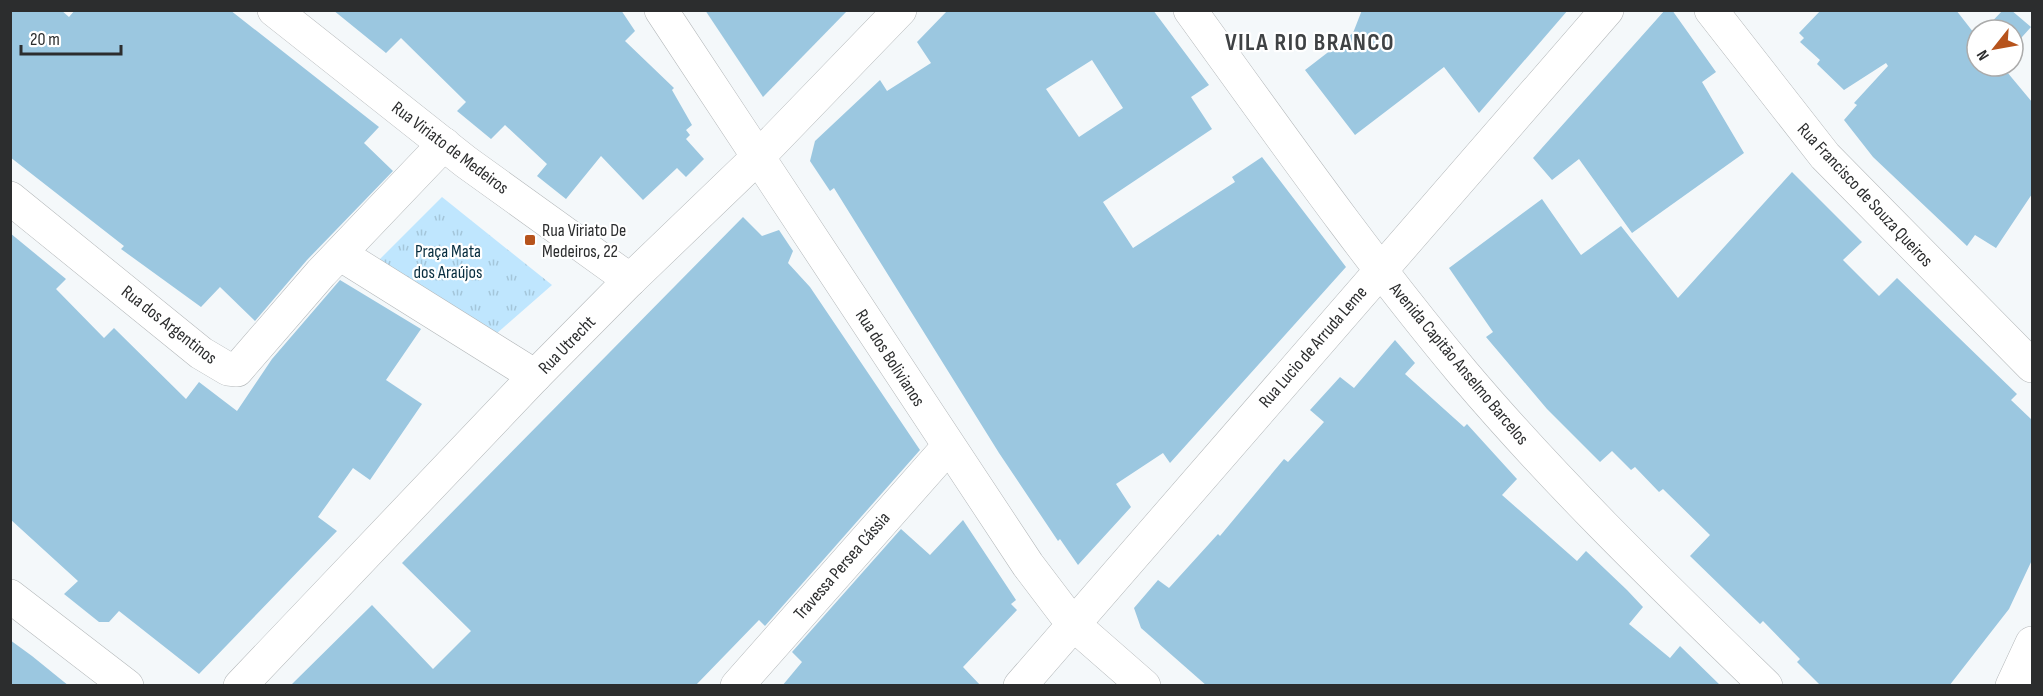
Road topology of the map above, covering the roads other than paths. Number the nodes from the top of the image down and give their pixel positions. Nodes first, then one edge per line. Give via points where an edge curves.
1 (274, 10) edge
2 (661, 10) edge
3 (900, 10) edge
4 (1190, 10) edge
5 (1607, 10) edge
6 (1711, 10) edge
7 (444, 144) junction
8 (758, 157) junction
9 (10, 198) edge
10 (340, 254) junction
11 (1380, 270) junction
12 (630, 280) junction
13 (2032, 366) edge
14 (535, 376) junction
15 (948, 447) junction
16 (10, 596) edge
17 (1072, 623) junction
18 (2032, 643) edge
19 (127, 686) edge
20 (240, 686) edge
21 (737, 686) edge
22 (1020, 686) edge
23 (1144, 686) edge
24 (1766, 686) edge
25 (2012, 686) edge

1 - 7 street, Rua Viriato de Medeiros
2 - 8 street, Rua dos Bolivianos
3 - 8 street, Rua Utrecht
4 - 11 street, Avenida Capitão Anselmo Barcelos
5 - 11 street, Rua Lucio de Arruda Leme
6 - 13 street, Rua Francisco de Souza Queiros via 1825,156
7 - 10 street
7 - 12 street, Rua Viriato de Medeiros
8 - 12 street, Rua Utrecht
8 - 15 street, Rua dos Bolivianos
9 - 10 street, Rua dos Argentinos via 201,353 228,369 241,368
10 - 14 street
11 - 17 street, Rua Lucio de Arruda Leme
11 - 24 street, Avenida Capitão Anselmo Barcelos via 1547,468
12 - 14 street, Rua Utrecht
14 - 20 street, Rua Utrecht
15 - 17 street, Rua dos Bolivianos
15 - 21 street, Travessa Persea Cássia
16 - 19 street
17 - 22 street, Rua Lucio de Arruda Leme
17 - 23 street, Rua dos Bolivianos
18 - 25 street

